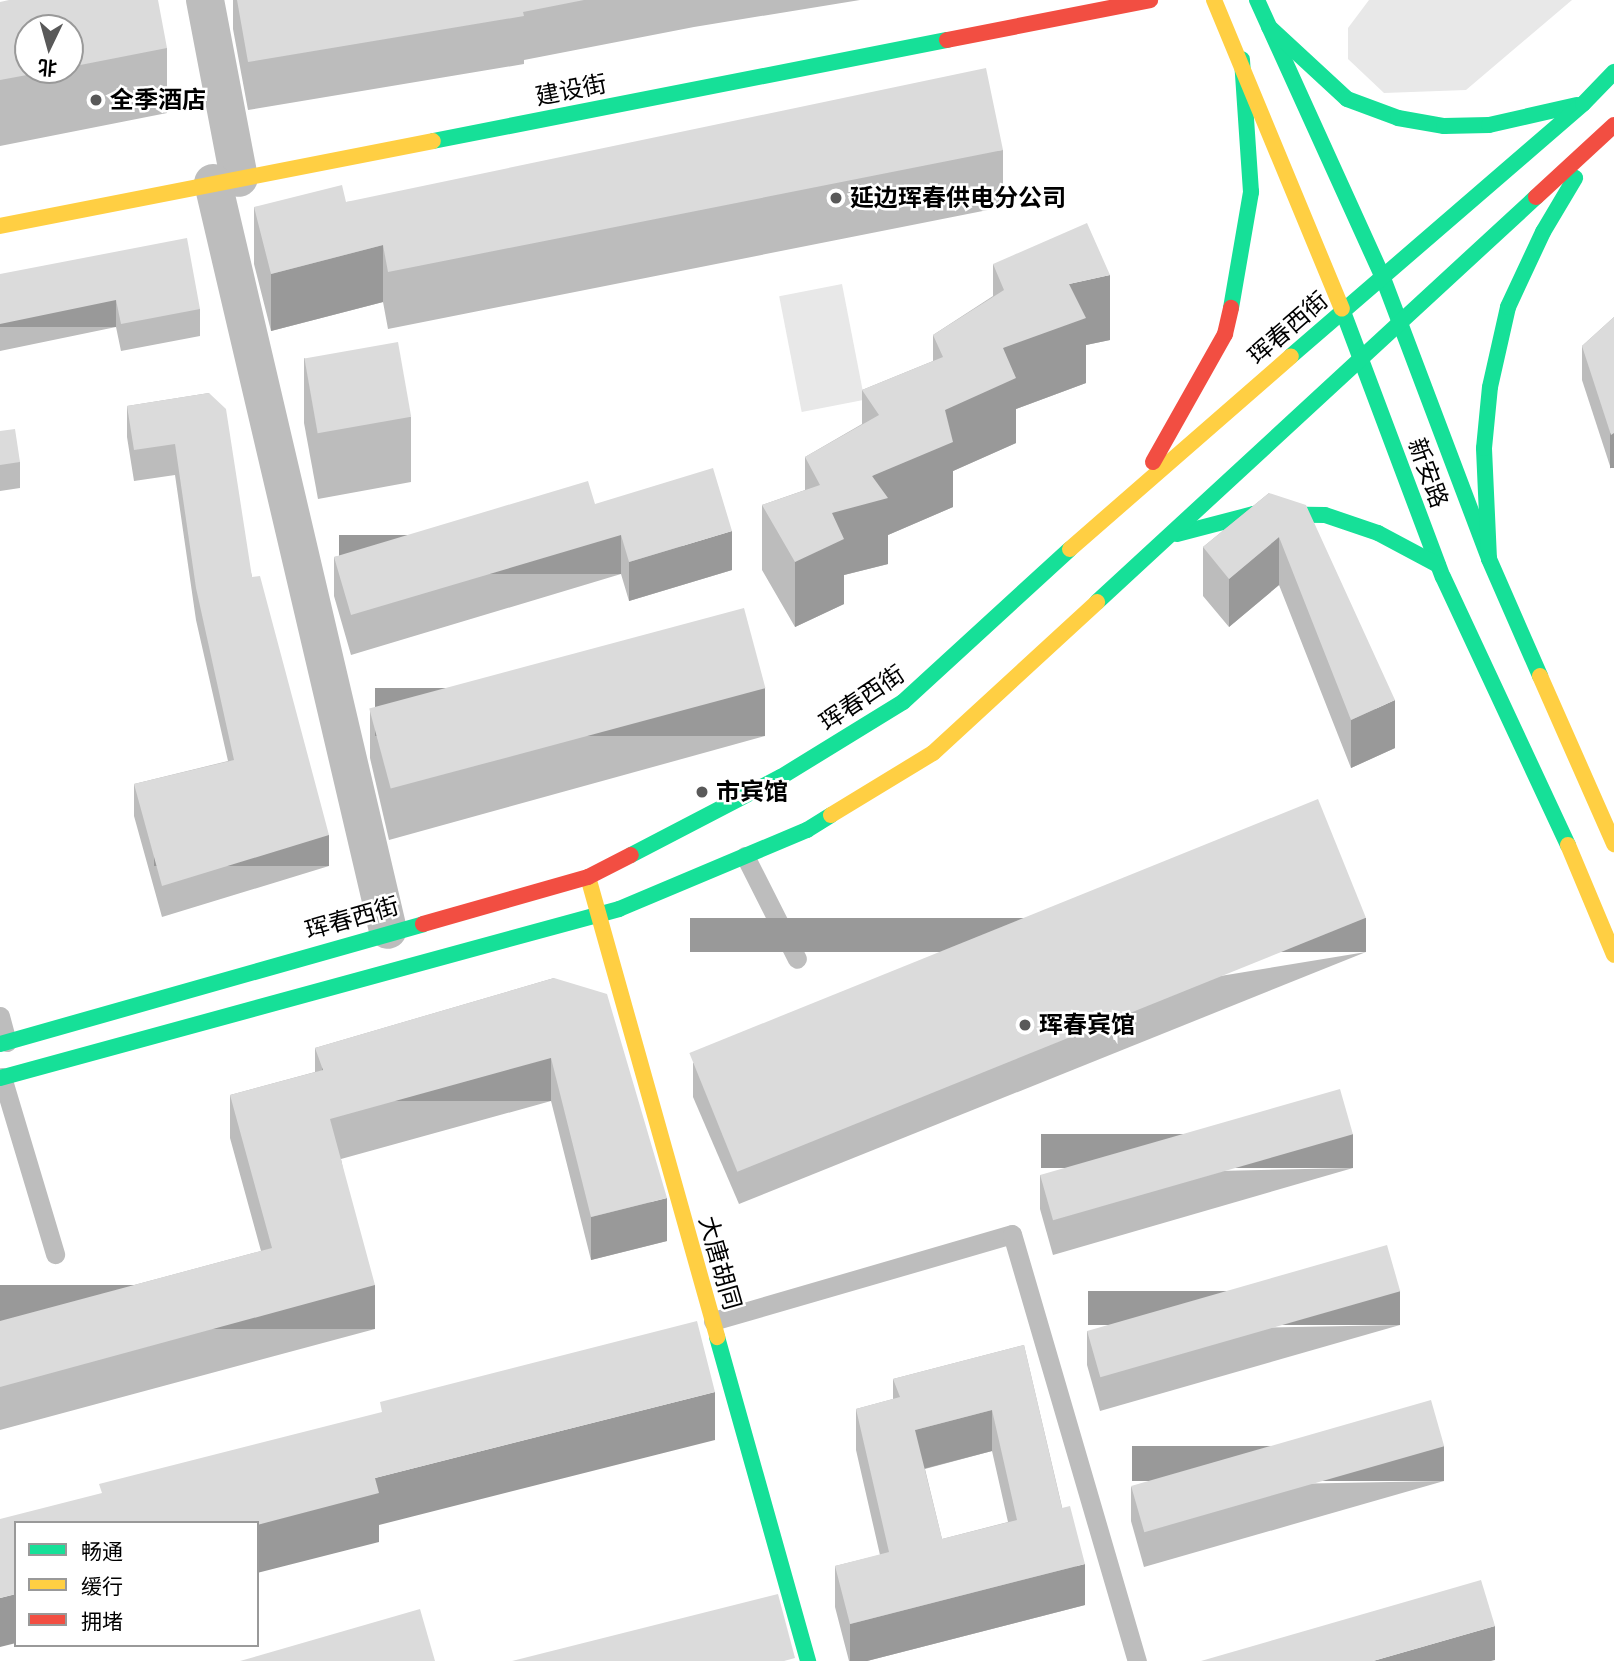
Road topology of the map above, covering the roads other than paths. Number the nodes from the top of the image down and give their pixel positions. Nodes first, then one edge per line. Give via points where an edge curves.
1 (205, 0) edge
2 (1150, 0) edge
3 (1214, 0) edge
4 (1257, 0) edge
5 (1269, 27) junction
6 (1241, 59) junction
7 (1614, 72) edge
8 (1583, 104) junction
9 (1614, 125) edge
10 (1600, 138) junction
11 (226, 181) junction
12 (0, 226) edge
13 (1383, 278) junction
14 (1343, 311) junction
15 (1400, 324) junction
16 (1362, 361) junction
17 (1140, 486) junction
18 (1171, 535) junction
19 (1489, 559) junction
20 (1438, 565) junction
21 (1564, 780) junction
22 (1614, 844) edge
23 (745, 856) junction
24 (588, 877) junction
25 (599, 915) junction
26 (388, 930) junction
27 (1614, 955) edge
28 (797, 959) dead end
29 (0, 1016) edge
30 (3, 1043) edge
31 (1, 1078) edge
32 (55, 1254) dead end
33 (713, 1321) junction
34 (808, 1661) edge
35 (1137, 1661) edge

1 - 11 street
2 - 11 main road, 建设街
3 - 6 main road, 新安路
4 - 5 main road, 新安路
5 - 8 main road via 1347,99 1398,118 1444,126 1489,125
5 - 13 main road, 新安路
6 - 14 main road, 新安路
6 - 17 main road via 1251,192 1246,241 1225,334
7 - 8 main road, 珲春西街
8 - 13 main road, 珲春西街
9 - 10 main road
10 - 15 main road
10 - 19 main road via 1543,232 1508,307 1490,387 1483,448
11 - 12 main road, 建设街
11 - 26 street
13 - 14 main road, 珲春西街
13 - 15 main road, 新安路
14 - 16 main road, 新安路
14 - 17 main road, 珲春西街
15 - 16 main road
15 - 19 main road, 新安路
16 - 18 main road
16 - 20 main road, 新安路
17 - 24 main road, 珲春西街 via 903,702 781,777
18 - 20 main road via 1254,514 1325,514 1378,533
18 - 23 main road via 933,753 807,830
19 - 21 main road, 新安路
20 - 21 main road, 新安路
21 - 22 main road, 新安路
21 - 27 main road, 新安路
23 - 25 main road
23 - 28 lane
24 - 25 main road, 大唐胡同
24 - 26 main road, 珲春西街
25 - 31 main road
25 - 33 main road, 大唐胡同
26 - 30 main road, 珲春西街
29 - 30 lane
31 - 32 lane
33 - 34 main road, 大唐胡同
33 - 35 lane via 1012,1234

